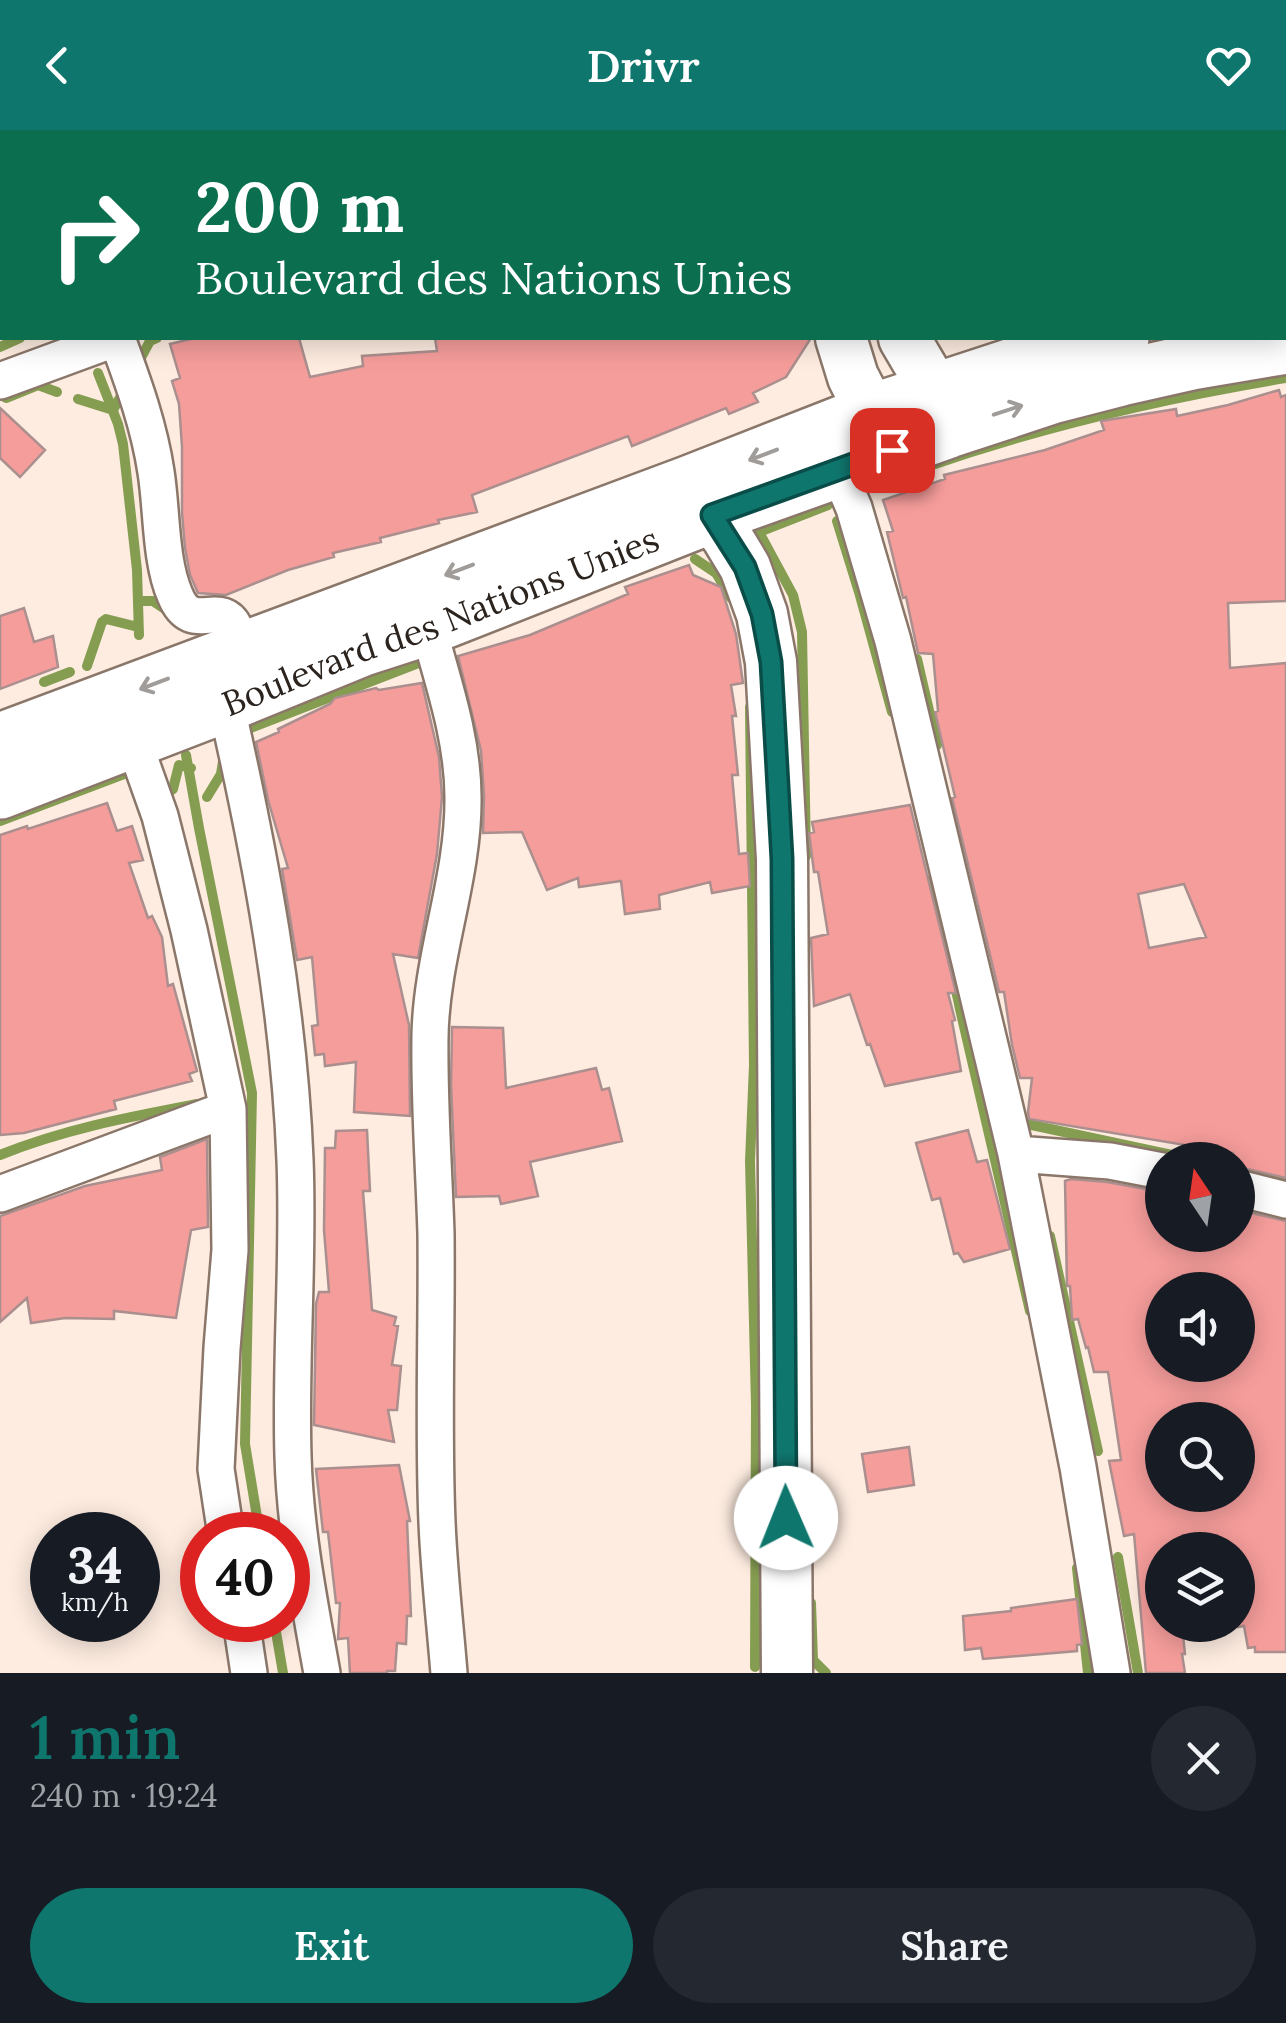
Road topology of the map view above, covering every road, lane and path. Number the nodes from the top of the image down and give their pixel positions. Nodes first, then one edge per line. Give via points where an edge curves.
1 (104, 340) edge
2 (118, 340) edge
3 (842, 340) edge
4 (905, 340) edge
5 (1113, 340) edge
6 (1286, 346) edge
7 (51, 348) edge
8 (0, 381) edge
9 (941, 410) junction
10 (882, 431) junction
11 (830, 451) junction
12 (700, 500) junction
13 (428, 626) junction
14 (242, 651) junction
15 (226, 704) junction
16 (133, 740) junction
17 (0, 741) edge
18 (0, 791) edge
19 (228, 1109) junction
20 (1016, 1154) junction
21 (1145, 1167) edge
22 (1255, 1192) edge
23 (0, 1194) edge
24 (1286, 1200) edge
25 (223, 1512) edge
26 (244, 1642) edge
27 (249, 1673) edge
28 (322, 1673) edge
29 (449, 1673) edge
30 (788, 1673) edge
31 (1112, 1673) edge

1 - 7 street
2 - 14 street via 143,408 174,594 184,612 197,618 226,617
3 - 10 street
4 - 9 street
5 - 9 main road, Boulevard des Nations Unies via 1034,359
9 -> 6 main road, Boulevard des Nations Unies via 1055,394
7 - 8 street
9 - 10 main road, Boulevard des Nations Unies
10 - 11 main road, Boulevard des Nations Unies
11 - 12 main road, Boulevard des Nations Unies
11 - 20 street via 893,641
12 - 13 main road, Boulevard des Nations Unies
12 -> 14 main road, Boulevard des Nations Unies
12 - 30 street via 745,567 771,662 782,859
13 - 15 main road, Boulevard des Nations Unies
13 - 29 street via 452,711 464,797 430,1036 437,1525
14 -> 17 main road, Boulevard des Nations Unies
15 - 16 main road, Boulevard des Nations Unies
15 - 28 street via 286,1041 295,1162 293,1458
16 - 18 main road, Boulevard des Nations Unies
16 - 19 street via 160,816
19 - 23 street
19 - 25 street via 230,1250 216,1469
20 - 21 street
20 - 31 street
22 - 24 street
26 - 27 street

